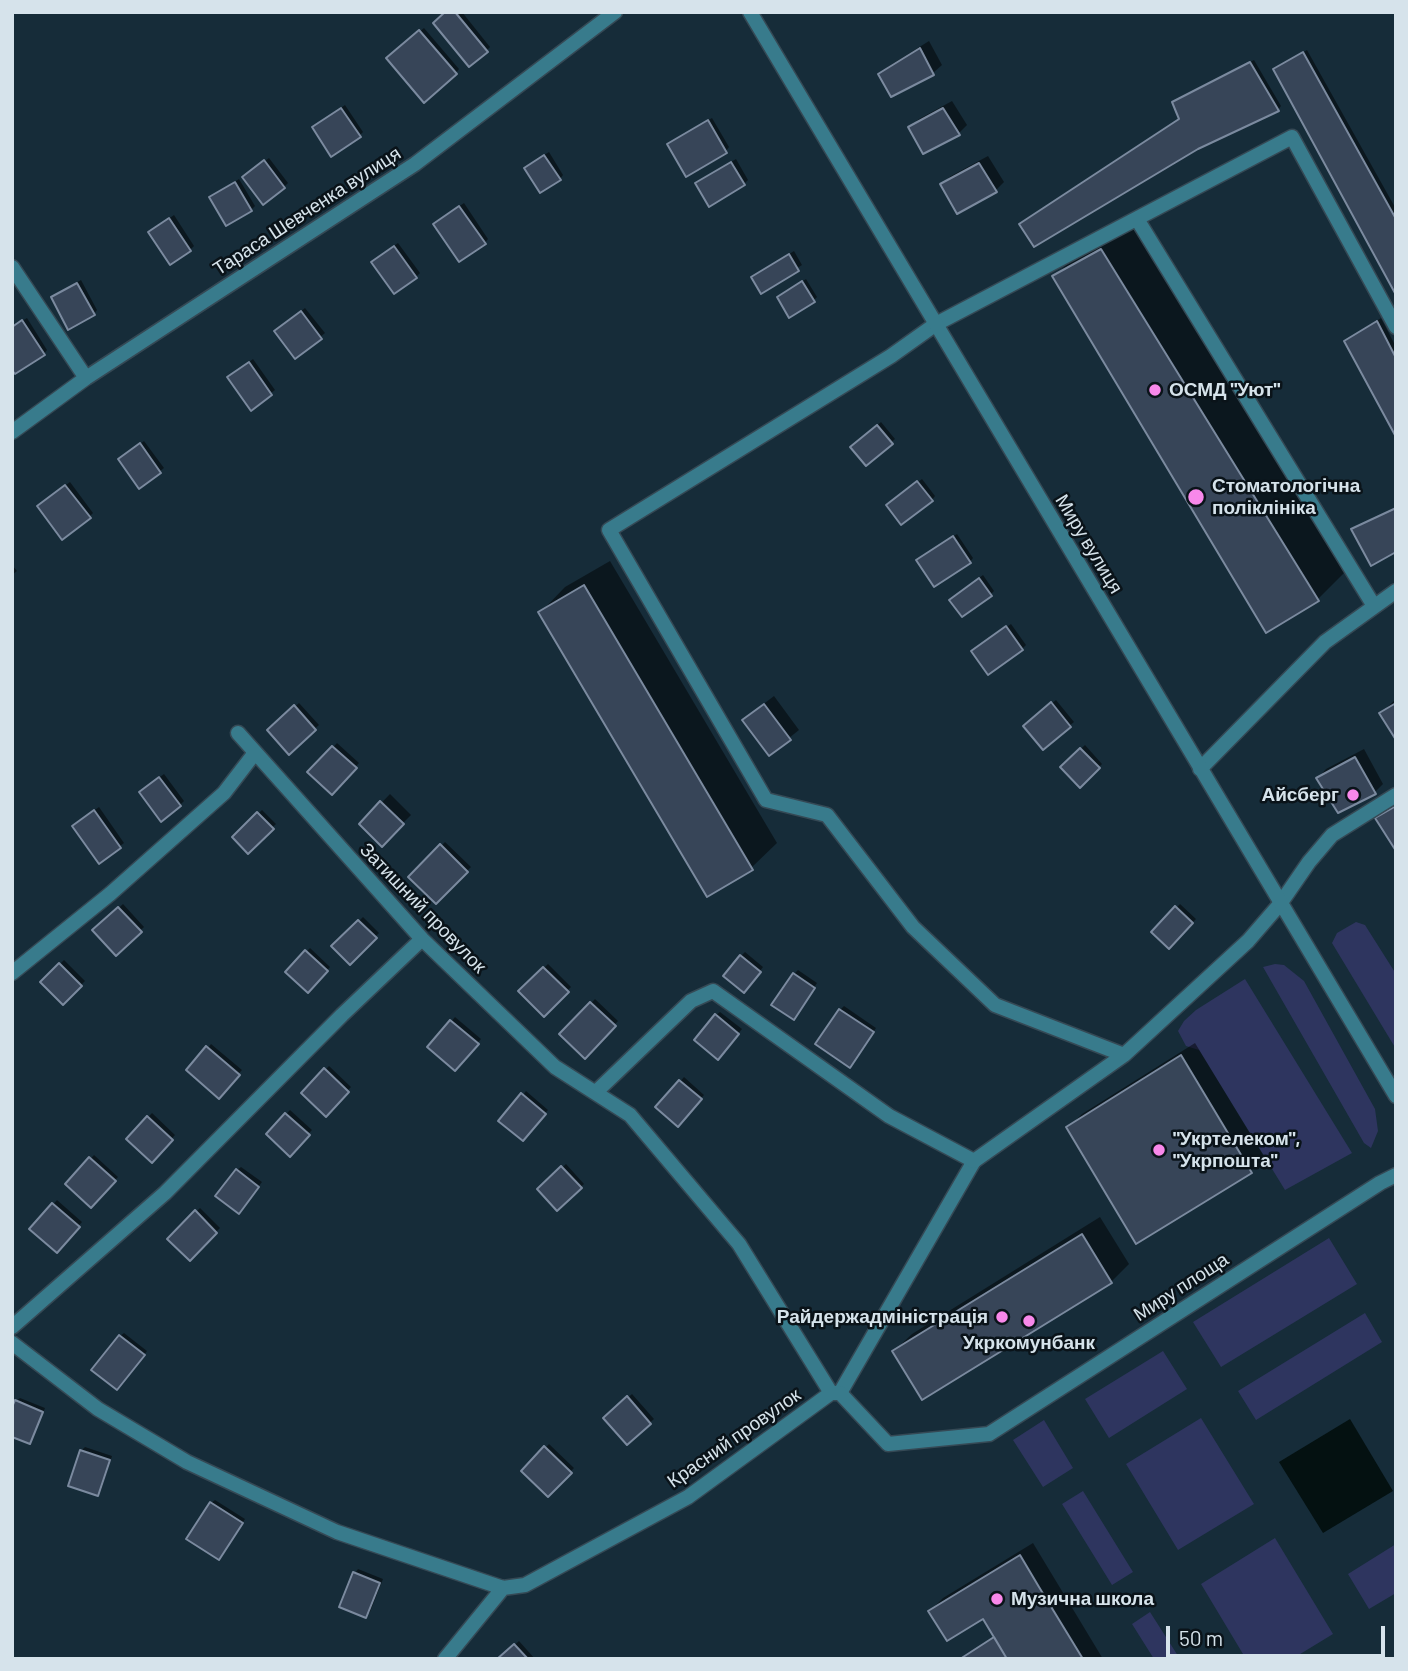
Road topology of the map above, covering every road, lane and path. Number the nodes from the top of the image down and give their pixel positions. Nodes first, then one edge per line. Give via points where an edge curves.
1 (615, 12) edge
2 (750, 12) edge
3 (1137, 219) junction
4 (12, 267) edge
5 (936, 324) junction
6 (1396, 327) edge
7 (86, 378) junction
8 (12, 432) edge
9 (1396, 590) edge
10 (1374, 606) junction
11 (238, 733) dead end
12 (254, 754) junction
13 (1200, 769) junction
14 (1396, 795) edge
15 (1280, 904) junction
16 (422, 939) junction
17 (12, 973) edge
18 (1124, 1055) junction
19 (596, 1092) junction
20 (1396, 1096) edge
21 (974, 1161) junction
22 (1396, 1175) edge
23 (12, 1327) edge
24 (12, 1343) edge
25 (836, 1393) junction
26 (503, 1588) junction
27 (445, 1659) edge

1 - 7 street, Тараса Шевченка вулиця via 415,164
2 - 5 street, Миру вулиця
3 - 5 street
3 - 6 street via 1292,137
3 - 10 street
4 - 7 street
5 - 13 street, Миру вулиця
5 - 18 street via 609,530 766,800 827,816 913,928 995,1005
7 - 8 street, Тараса Шевченка вулиця
9 - 10 street
10 - 13 street via 1325,642
11 - 12 street, Затишний провулок
12 - 16 street, Затишний провулок
12 - 17 street via 224,793
13 - 15 street, Миру вулиця
14 - 15 street via 1332,835
15 - 18 street via 1248,942
15 - 20 street, Миру вулиця
16 - 19 street, Затишний провулок via 555,1067
16 - 23 street via 165,1193
18 - 21 street
19 - 21 street via 691,1001 713,991 889,1116
19 - 25 street, Затишний провулок via 630,1115 739,1244
21 - 25 street
22 - 25 street, Миру площа via 989,1434 888,1444
24 - 26 street via 98,1409 187,1462 337,1532
25 - 26 street, Красний провулок via 688,1497 525,1585
26 - 27 street

